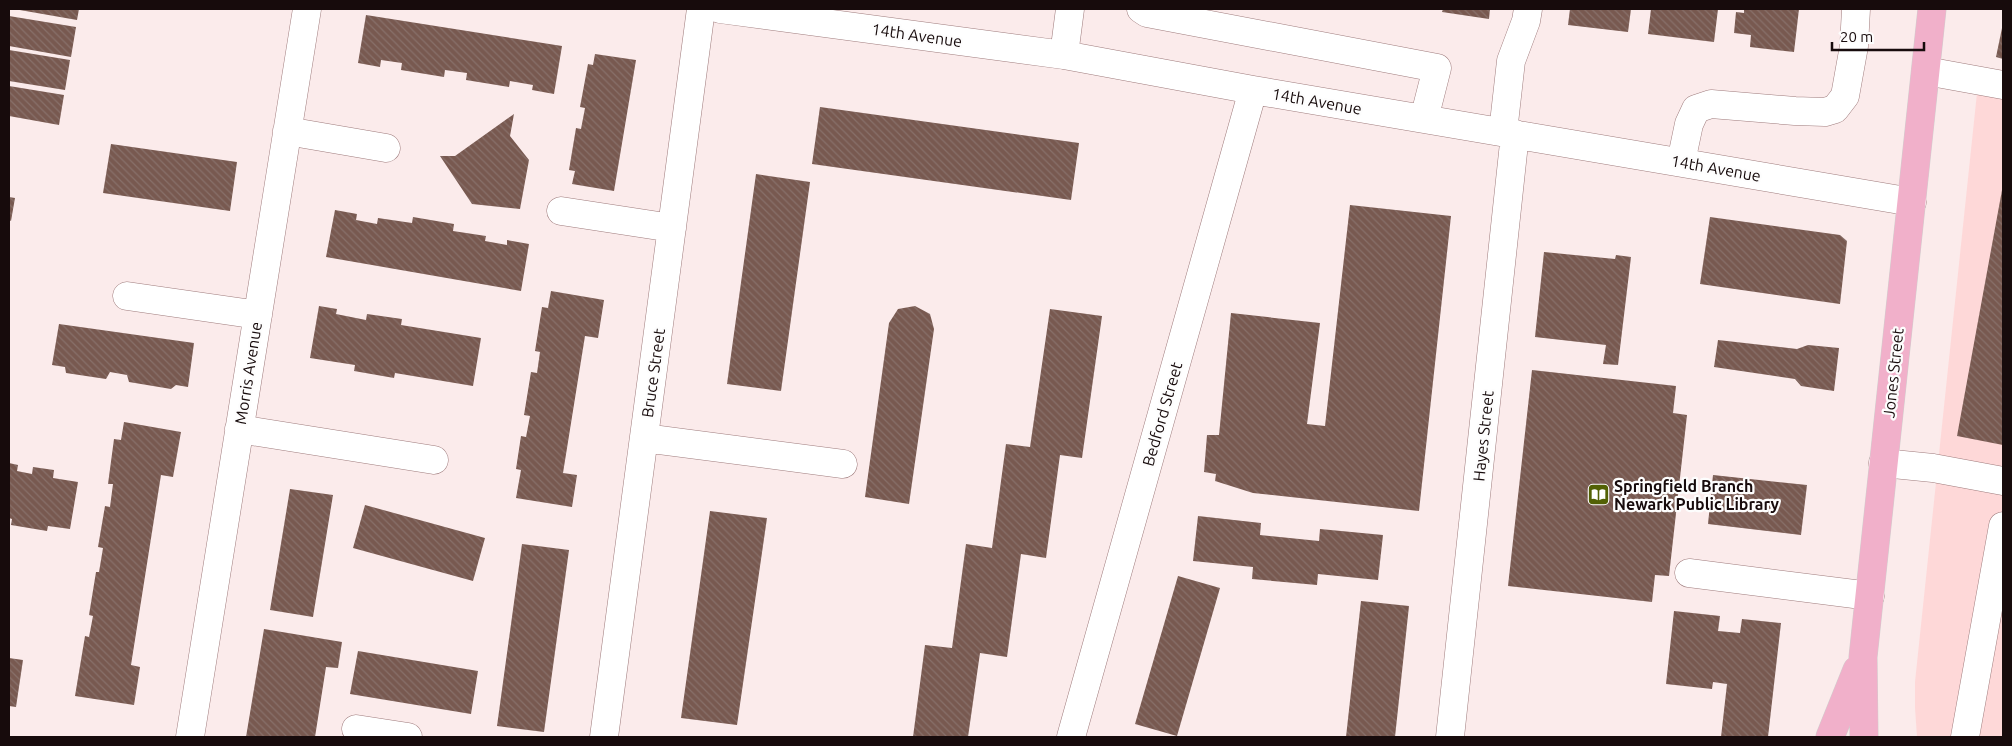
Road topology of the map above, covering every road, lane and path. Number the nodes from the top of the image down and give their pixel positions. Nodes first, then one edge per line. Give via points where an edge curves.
1 (307, 9) edge
2 (701, 9) edge
3 (720, 9) edge
4 (1070, 9) edge
5 (1141, 9) edge
6 (1528, 9) edge
7 (1856, 9) edge
8 (1932, 9) edge
9 (1064, 55) junction
10 (1926, 71) junction
11 (2003, 85) edge
12 (1253, 90) junction
13 (1424, 119) junction
14 (288, 131) junction
15 (1509, 133) junction
16 (386, 148) dead end
17 (1681, 162) junction
18 (1912, 202) junction
19 (561, 211) dead end
20 (672, 228) junction
21 (127, 296) dead end
22 (258, 315) junction
23 (239, 430) junction
24 (644, 438) junction
25 (434, 460) dead end
26 (843, 464) dead end
27 (1883, 464) junction
28 (2003, 481) edge
29 (2003, 526) edge
30 (1690, 573) dead end
31 (1870, 596) junction
32 (1863, 657) junction
33 (356, 729) dead end
34 (190, 737) edge
35 (408, 737) edge
36 (604, 737) edge
37 (1071, 737) edge
38 (1450, 737) edge
39 (1830, 737) edge
40 (1864, 737) edge
41 (1965, 737) edge

1 - 14 street, Morris Avenue
2 - 20 street, Bruce Street
3 - 9 street, 14th Avenue
4 - 9 street
5 - 13 street via 1147,13 1437,68
6 - 15 street, Hayes Street via 1512,61
7 - 17 street via 1854,46 1845,96 1835,109 1795,112 1711,104 1696,109 1689,124
8 - 10 main road, Jones Street
9 - 12 street, 14th Avenue
10 - 11 street
10 - 18 main road, Jones Street
12 - 13 street, 14th Avenue
12 - 37 street, Bedford Street
13 - 15 street, 14th Avenue
14 - 16 street
14 - 22 street, Morris Avenue
15 - 17 street, 14th Avenue
15 - 38 street, Hayes Street
17 - 18 street, 14th Avenue
18 - 27 main road, Jones Street
19 - 20 street
20 - 24 street, Bruce Street
21 - 22 street
22 - 23 street, Morris Avenue
23 - 25 street
23 - 34 street, Morris Avenue
24 - 26 street
24 - 36 street, Bruce Street
27 - 28 street via 1933,468
27 - 31 main road, Jones Street
29 - 41 street
30 - 31 street
31 - 32 main road, Jones Street
32 - 39 main road
32 - 40 main road, Jones Street
33 - 35 street

